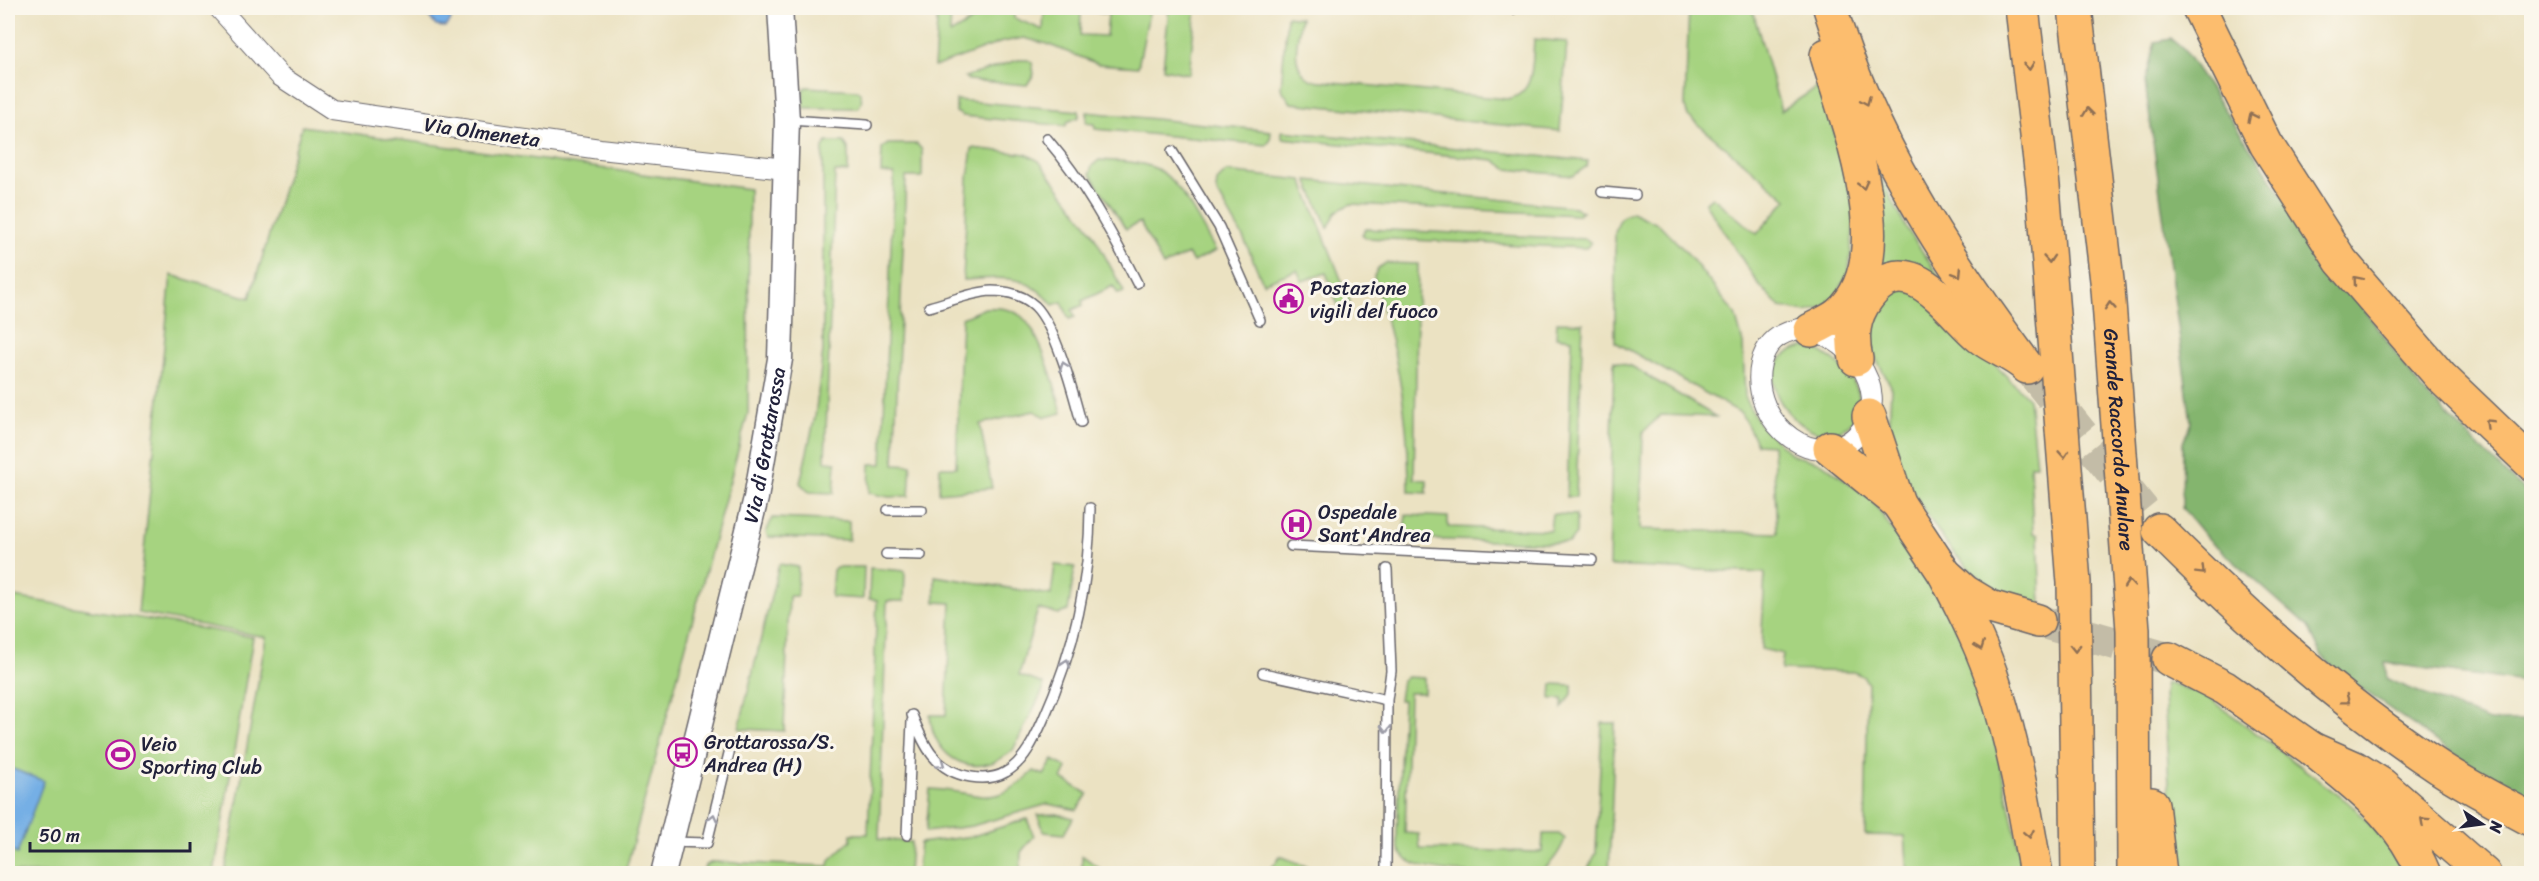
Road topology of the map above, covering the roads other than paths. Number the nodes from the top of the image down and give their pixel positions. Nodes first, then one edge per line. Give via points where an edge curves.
1 (219, 8) edge
2 (780, 8) edge
3 (1812, 8) edge
4 (1830, 8) edge
5 (2022, 8) edge
6 (2075, 8) edge
7 (2199, 8) edge
8 (787, 120) junction
9 (867, 125) dead end
10 (1047, 139) dead end
11 (1172, 151) dead end
12 (786, 169) junction
13 (1602, 192) dead end
14 (1635, 195) dead end
15 (1137, 283) dead end
16 (929, 307) dead end
17 (1260, 320) dead end
18 (1811, 330) junction
19 (1856, 358) junction
20 (1869, 416) junction
21 (1081, 422) dead end
22 (1830, 448) junction
23 (2532, 464) edge
24 (1898, 504) junction
25 (1090, 508) dead end
26 (888, 510) dead end
27 (922, 510) dead end
28 (2159, 530) tunnel mouth
29 (1292, 546) dead end
30 (886, 554) dead end
31 (921, 555) dead end
32 (1592, 560) dead end
33 (1388, 569) dead end
34 (1945, 574) junction
35 (2038, 621) tunnel mouth
36 (2133, 630) junction
37 (2169, 660) tunnel mouth
38 (1263, 673) dead end
39 (1387, 699) junction
40 (731, 745) dead end
41 (2312, 749) junction
42 (2532, 820) edge
43 (907, 835) dead end
44 (671, 842) junction
45 (1386, 870) dead end
46 (663, 873) edge
47 (2036, 873) edge
48 (2078, 873) edge
49 (2134, 873) edge
50 (2160, 873) edge
51 (2424, 873) edge
52 (2484, 873) edge

1 - 12 street, Via Olmeneta via 280,76 332,110 588,147
2 - 8 street, Via di Grottarossa
3 -> 18 highway via 1868,200 1870,221 1867,259 1858,287 1838,315
4 -> 19 highway via 1872,116 1923,216 1965,284 2028,368 1981,337 1926,284 1901,278 1879,285 1862,305 1853,331
5 -> 48 highway via 2043,186 2074,583
36 -> 6 highway, Grande Raccordo Anulare via 2108,289
23 -> 7 highway via 2441,377 2341,261 2266,144
8 - 9 lane
8 - 12 street, Via di Grottarossa
10 - 15 lane via 1065,159 1114,237
11 - 17 lane via 1219,227
12 - 44 street, Via di Grottarossa via 780,359 765,456
13 - 14 lane
21 -> 16 lane via 1049,330 1028,301 991,291
18 - 19 street via 1837,340
18 - 22 street via 1786,332 1775,338 1762,359 1758,385 1766,411 1785,434 1808,445
19 - 20 street via 1867,380
20 - 22 street via 1856,435
20 - 24 highway
22 - 24 highway
24 - 34 highway
43 -> 25 lane via 912,715 933,758 950,771 968,776 993,777 1006,772 1038,732 1070,653 1084,583
26 - 27 lane
28 -> 42 highway via 2271,639 2344,699 2442,769
29 - 32 lane
30 - 31 lane
33 - 39 lane via 1391,670
34 - 35 highway via 1990,607
34 -> 47 highway via 1976,635 1994,684
36 - 49 highway, Grande Raccordo Anulare
36 - 50 highway
37 - 41 highway via 2225,688
38 - 39 lane
39 -> 45 lane
44 -> 40 lane via 707,843
41 - 51 highway via 2396,822
52 -> 41 highway via 2382,785
44 - 46 street, Via di Grottarossa

